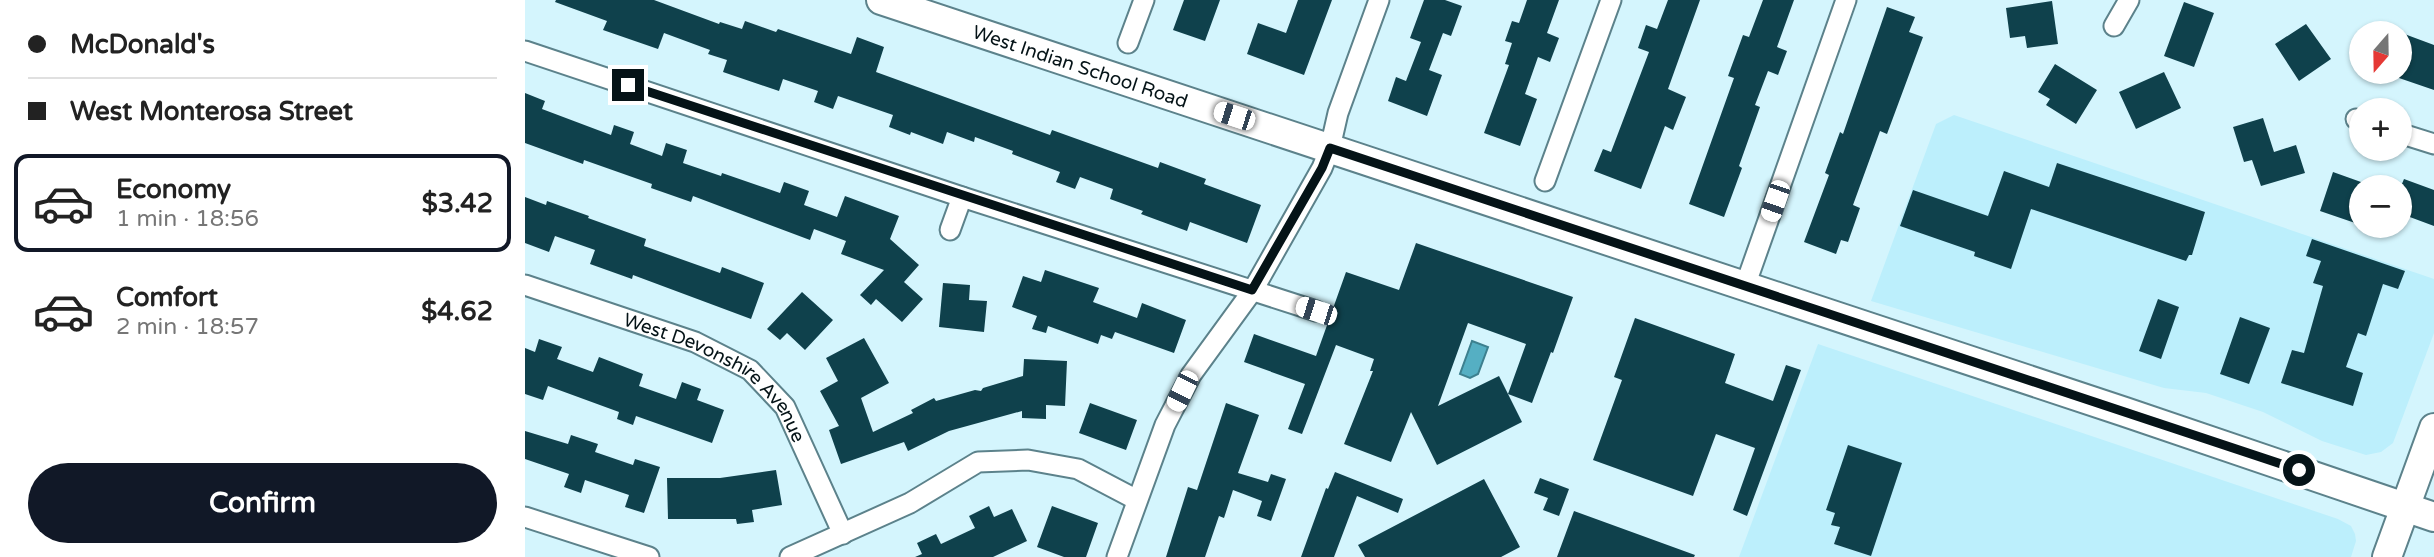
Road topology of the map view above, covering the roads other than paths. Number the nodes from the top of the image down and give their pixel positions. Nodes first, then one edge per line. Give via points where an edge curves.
1 (881, 0) edge
2 (1144, 0) edge
3 (1379, 0) edge
4 (1611, 0) edge
5 (1846, 0) edge
6 (2129, 0) edge
7 (2114, 26) dead end
8 (1128, 43) dead end
9 (525, 51) edge
10 (2412, 137) edge
11 (2434, 144) edge
12 (1330, 148) junction
13 (1545, 181) dead end
14 (962, 197) junction
15 (950, 230) dead end
16 (525, 285) edge
17 (1745, 286) junction
18 (1252, 290) junction
19 (1316, 311) dead end
20 (2434, 428) edge
21 (1137, 500) junction
22 (2405, 507) junction
23 (525, 517) edge
24 (2434, 517) edge
25 (843, 534) junction
26 (649, 557) edge
27 (790, 557) edge
28 (1117, 557) edge
29 (2387, 557) edge

1 - 12 main road, West Indian School Road
2 - 8 street
3 - 12 street
4 - 13 street
5 - 17 street
6 - 7 street
9 - 14 street
10 - 11 street
12 - 17 main road, West Indian School Road
12 - 18 street
14 - 15 street
14 - 18 street
16 - 25 street, West Devonshire Avenue via 695,342 750,370 785,407
17 - 22 main road, West Indian School Road
18 - 19 street
18 - 21 street via 1191,375 1165,425
20 - 22 main road
21 - 25 street via 1077,469 1028,460 978,463 910,503
21 - 28 street
22 - 24 main road, West Indian School Road
22 - 29 main road
23 - 26 street
25 - 27 street

